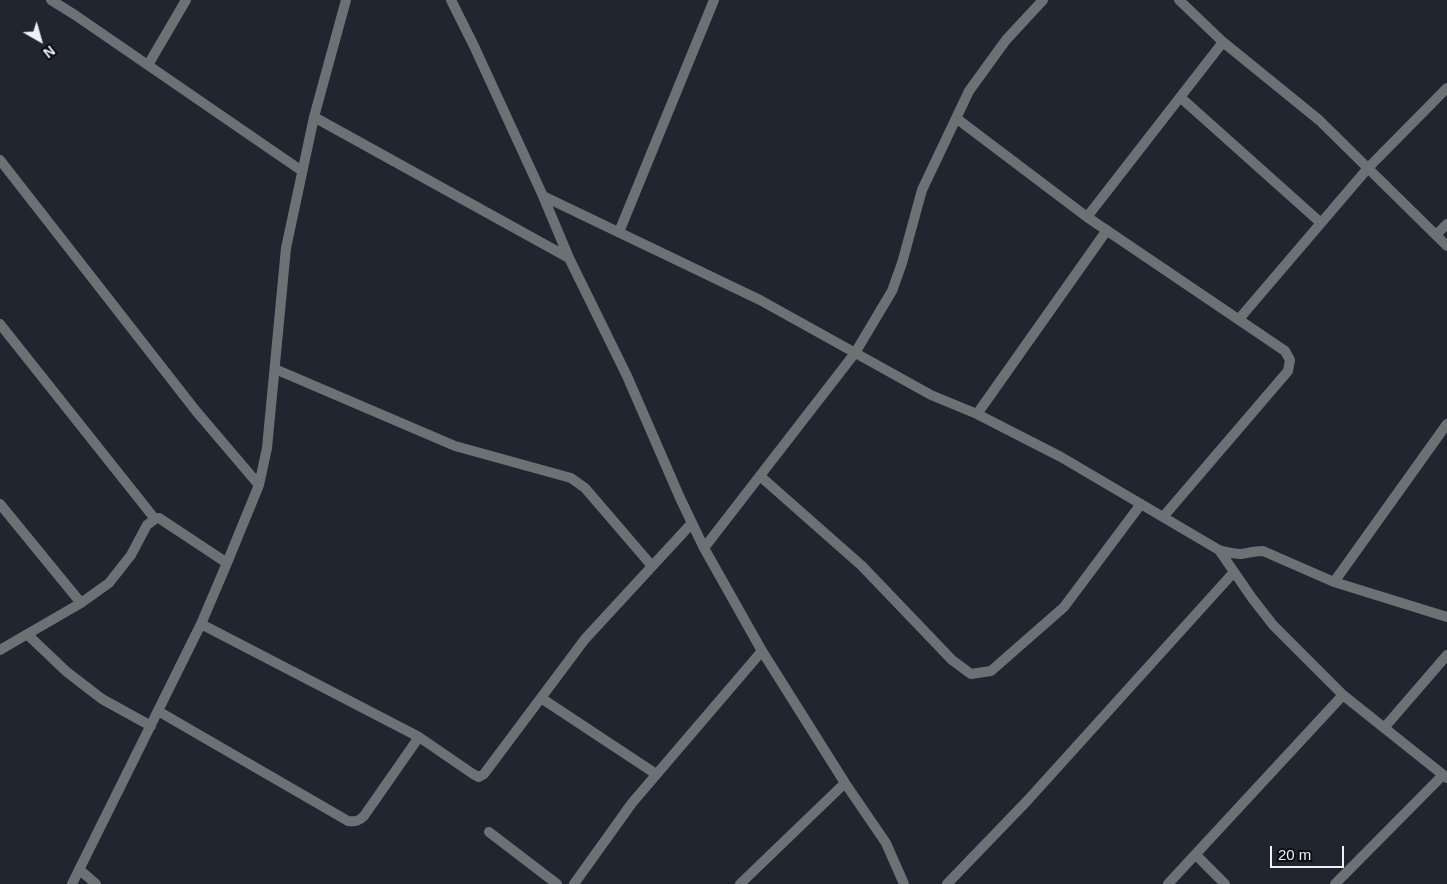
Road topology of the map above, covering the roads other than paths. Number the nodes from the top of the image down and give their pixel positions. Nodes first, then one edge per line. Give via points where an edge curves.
1 (51, 0) edge
2 (186, 0) edge
3 (346, 0) edge
4 (451, 0) edge
5 (714, 0) edge
6 (1043, 0) edge
7 (1178, 0) edge
8 (1223, 42) junction
9 (148, 65) junction
10 (1447, 88) edge
11 (1180, 97) junction
12 (314, 117) junction
13 (956, 118) junction
14 (0, 160) edge
15 (1368, 168) junction
16 (302, 171) junction
17 (543, 196) junction
18 (1087, 216) junction
19 (1321, 223) junction
20 (1447, 224) edge
21 (1107, 230) junction
22 (619, 232) junction
23 (1436, 235) junction
24 (1447, 246) edge
25 (568, 258) junction
26 (1239, 319) junction
27 (0, 324) edge
28 (855, 352) junction
29 (275, 369) junction
30 (977, 414) junction
31 (1447, 424) edge
32 (760, 476) junction
33 (259, 485) junction
34 (0, 504) edge
35 (1141, 504) junction
36 (1163, 517) junction
37 (155, 519) junction
38 (692, 523) junction
39 (704, 548) junction
40 (1219, 550) junction
41 (227, 563) junction
42 (652, 566) junction
43 (1234, 572) junction
44 (1334, 582) junction
45 (81, 603) junction
46 (1447, 617) edge
47 (201, 624) junction
48 (27, 634) junction
49 (0, 650) edge
50 (762, 651) junction
51 (1447, 655) edge
52 (1342, 695) junction
53 (541, 698) junction
54 (158, 711) junction
55 (151, 726) junction
56 (1384, 728) junction
57 (419, 737) junction
58 (656, 774) junction
59 (1445, 777) edge
60 (845, 784) junction
61 (489, 832) dead end
62 (1196, 855) junction
63 (80, 870) junction
64 (72, 884) edge
65 (96, 884) edge
66 (557, 884) edge
67 (574, 884) edge
68 (740, 884) edge
69 (904, 884) edge
70 (947, 884) edge
71 (1168, 884) edge
72 (1225, 884) edge
73 (1335, 884) edge

1 - 9 street
2 - 9 street
3 - 12 street
4 - 17 street
5 - 22 street
6 - 13 street via 1006,40 969,91
7 - 8 street
8 - 11 street
8 - 15 street via 1319,120
9 - 16 street
10 - 15 street
11 - 18 street
11 - 19 street
12 - 16 street
12 - 25 street
13 - 18 street
13 - 28 street via 922,190 892,291
14 - 33 street via 196,411
15 - 19 street
15 - 23 street
16 - 29 street via 286,248
17 - 22 street
17 - 25 street
18 - 21 street
19 - 26 street
20 - 23 street
21 - 26 street
21 - 30 street
22 - 28 street via 760,300
23 - 24 street
25 - 38 street via 627,376
26 - 36 street via 1285,351 1290,360 1288,370
27 - 37 street
28 - 30 street via 931,395
28 - 32 street
29 - 33 street via 267,448
29 - 42 street via 455,446 571,478 585,488
30 - 35 street via 1061,457
31 - 44 street
32 - 35 street via 862,566 952,660 971,674 991,671 1064,607
32 - 39 street
33 - 41 street
34 - 45 street
35 - 36 street
36 - 40 street
37 - 41 street via 160,518
37 - 45 street via 109,583
38 - 39 street
38 - 42 street
39 - 50 street
40 - 43 street
40 - 44 street via 1241,554 1263,551
41 - 47 street
42 - 53 street via 584,639
43 - 52 street via 1272,625
43 - 70 street via 1027,801
44 - 46 street
45 - 48 street
47 - 54 street
47 - 57 street
48 - 49 street
48 - 55 street via 67,672 102,699
50 - 58 street
50 - 60 street
51 - 56 street
52 - 56 street
52 - 62 street
53 - 57 street via 479,777
53 - 58 street
54 - 55 street
54 - 57 street via 354,822 364,816
55 - 63 street
56 - 59 street
58 - 67 street
59 - 73 street
60 - 68 street
60 - 69 street via 886,844
61 - 66 street
62 - 71 street
62 - 72 street
63 - 64 street
63 - 65 street

